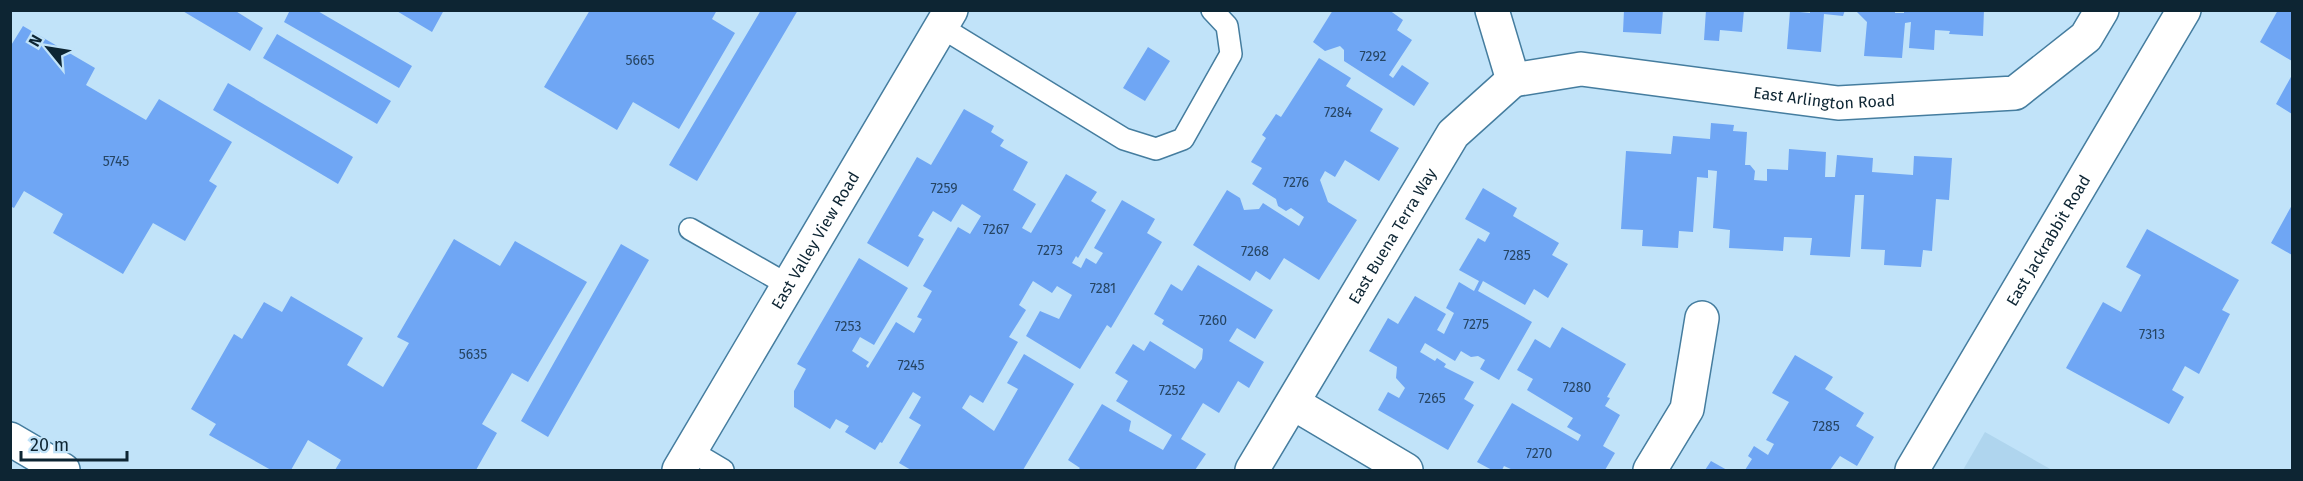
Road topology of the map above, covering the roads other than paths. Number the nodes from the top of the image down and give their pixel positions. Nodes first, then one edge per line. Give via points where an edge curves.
1 (1212, 10) edge
2 (1492, 10) edge
3 (2102, 10) edge
4 (2184, 10) edge
5 (946, 19) edge
6 (1513, 81) junction
7 (690, 229) dead end
8 (788, 285) junction
9 (1702, 318) dead end
10 (1293, 404) junction
11 (10, 439) edge
12 (685, 461) edge
13 (60, 470) edge
14 (723, 471) edge
15 (1252, 471) edge
16 (1406, 471) edge
17 (1650, 471) edge
18 (1912, 471) edge

1 - 5 lane via 1227,26 1231,54 1183,139 1156,148 1124,139
2 - 6 street
3 - 6 street, East Arlington Road via 2086,37 2015,93 1838,103 1581,69
4 - 18 street, East Jackrabbit Road
5 - 8 street, East Valley View Road
6 - 10 street, East Buena Terra Way via 1453,134
7 - 8 lane
8 - 12 street, East Valley View Road
9 - 17 street via 1687,409
10 - 15 street, East Buena Terra Way
10 - 16 street
11 - 13 street
12 - 14 lane

